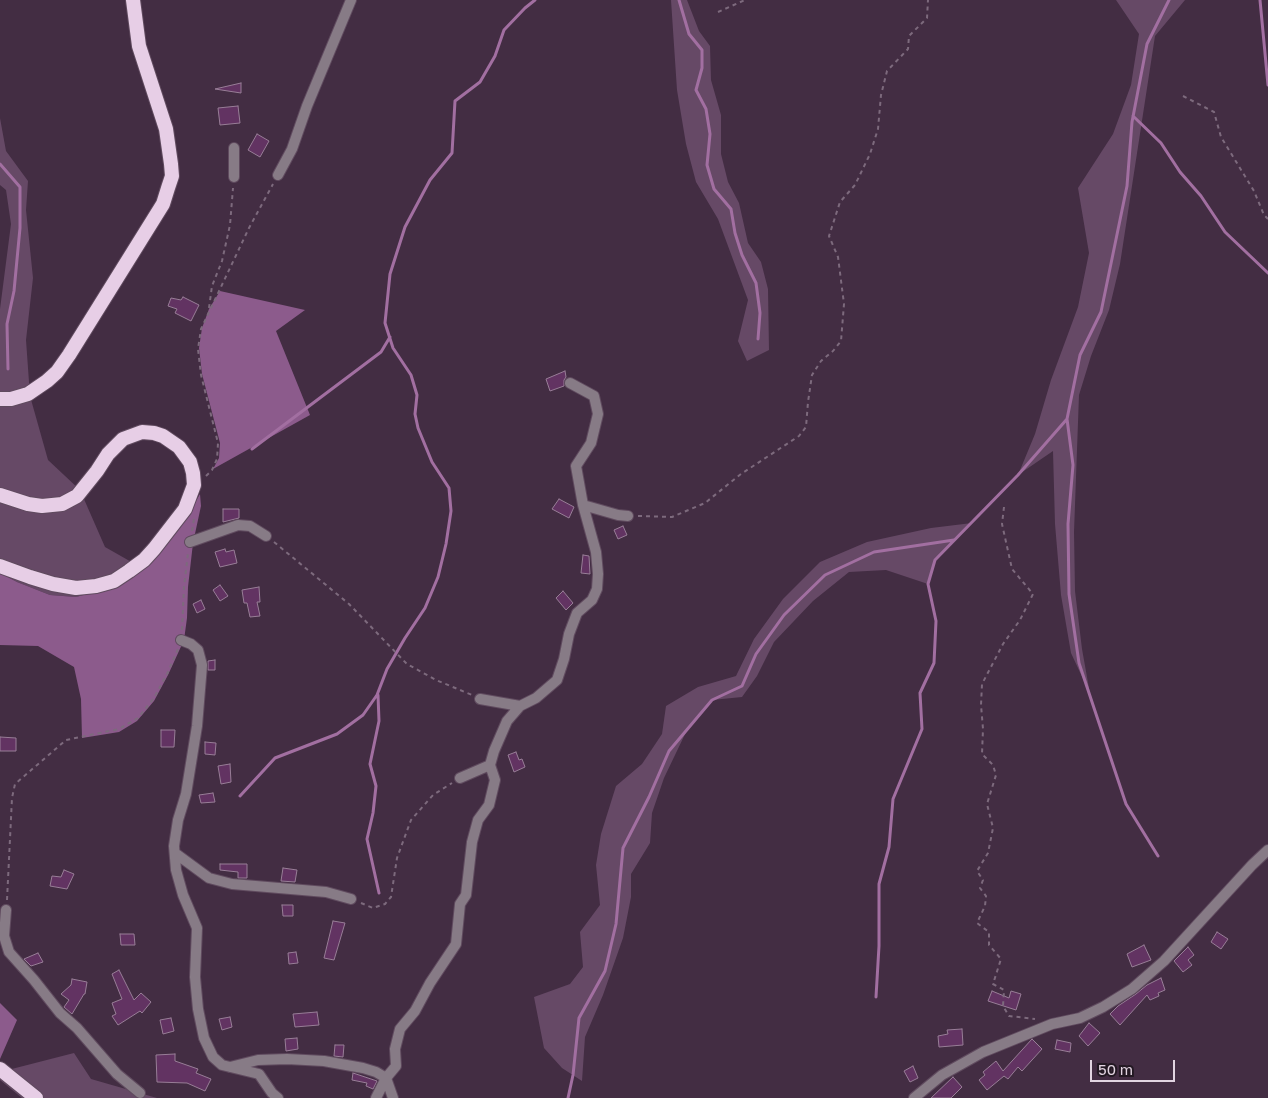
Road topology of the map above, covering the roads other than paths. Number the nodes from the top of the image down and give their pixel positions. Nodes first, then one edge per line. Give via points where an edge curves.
1 (133, 0) edge
2 (351, 0) edge
3 (234, 148) dead end
4 (278, 175) road end
5 (234, 177) road end
6 (570, 383) dead end
7 (0, 399) edge
8 (0, 495) edge
9 (583, 504) junction
10 (628, 516) road end
11 (266, 536) road end
12 (190, 542) road end
13 (0, 566) edge
14 (181, 640) road end
15 (480, 698) road end
16 (520, 706) junction
17 (490, 765) junction
18 (460, 778) road end
19 (1268, 850) edge
20 (175, 853) junction
21 (351, 899) road end
22 (6, 910) road end
23 (229, 1067) junction
24 (0, 1069) edge
25 (386, 1078) junction
26 (140, 1093) dead end
27 (36, 1098) edge
28 (278, 1098) edge
29 (376, 1098) edge
30 (393, 1098) edge
31 (914, 1098) edge

1 - 7 highway via 140,46 166,129 172,176 163,204 57,372 28,394
2 - 4 street via 292,149
3 - 5 street
6 - 9 street via 594,396 598,414 591,443 576,466
8 - 13 highway via 42,506 62,504 77,496 108,454 124,439 142,432 164,436 179,447 190,462 194,485 185,509 154,549 114,581 76,588 30,578
9 - 10 street
9 - 16 street via 596,552 597,589 592,600 578,613 557,680 536,698
11 - 12 street via 250,526 238,525
14 - 20 street via 198,650 202,664 197,726 186,794 178,820
15 - 16 street
16 - 17 street via 507,721
17 - 18 street
17 - 25 street via 495,780 489,805 478,820 472,842 456,944 415,1011 400,1029 395,1049 396,1066
19 - 31 street via 1164,961 1132,989 1080,1018 1052,1024 983,1052 942,1076
20 - 21 street via 210,878 232,884 326,892
20 - 23 street via 183,895 197,928 195,977 204,1038 213,1057
22 - 26 street via 4,936 9,952 60,1013 117,1074
23 - 25 street via 258,1060 324,1061 363,1068
23 - 28 street via 259,1074
24 - 27 highway
25 - 29 street
25 - 30 street

